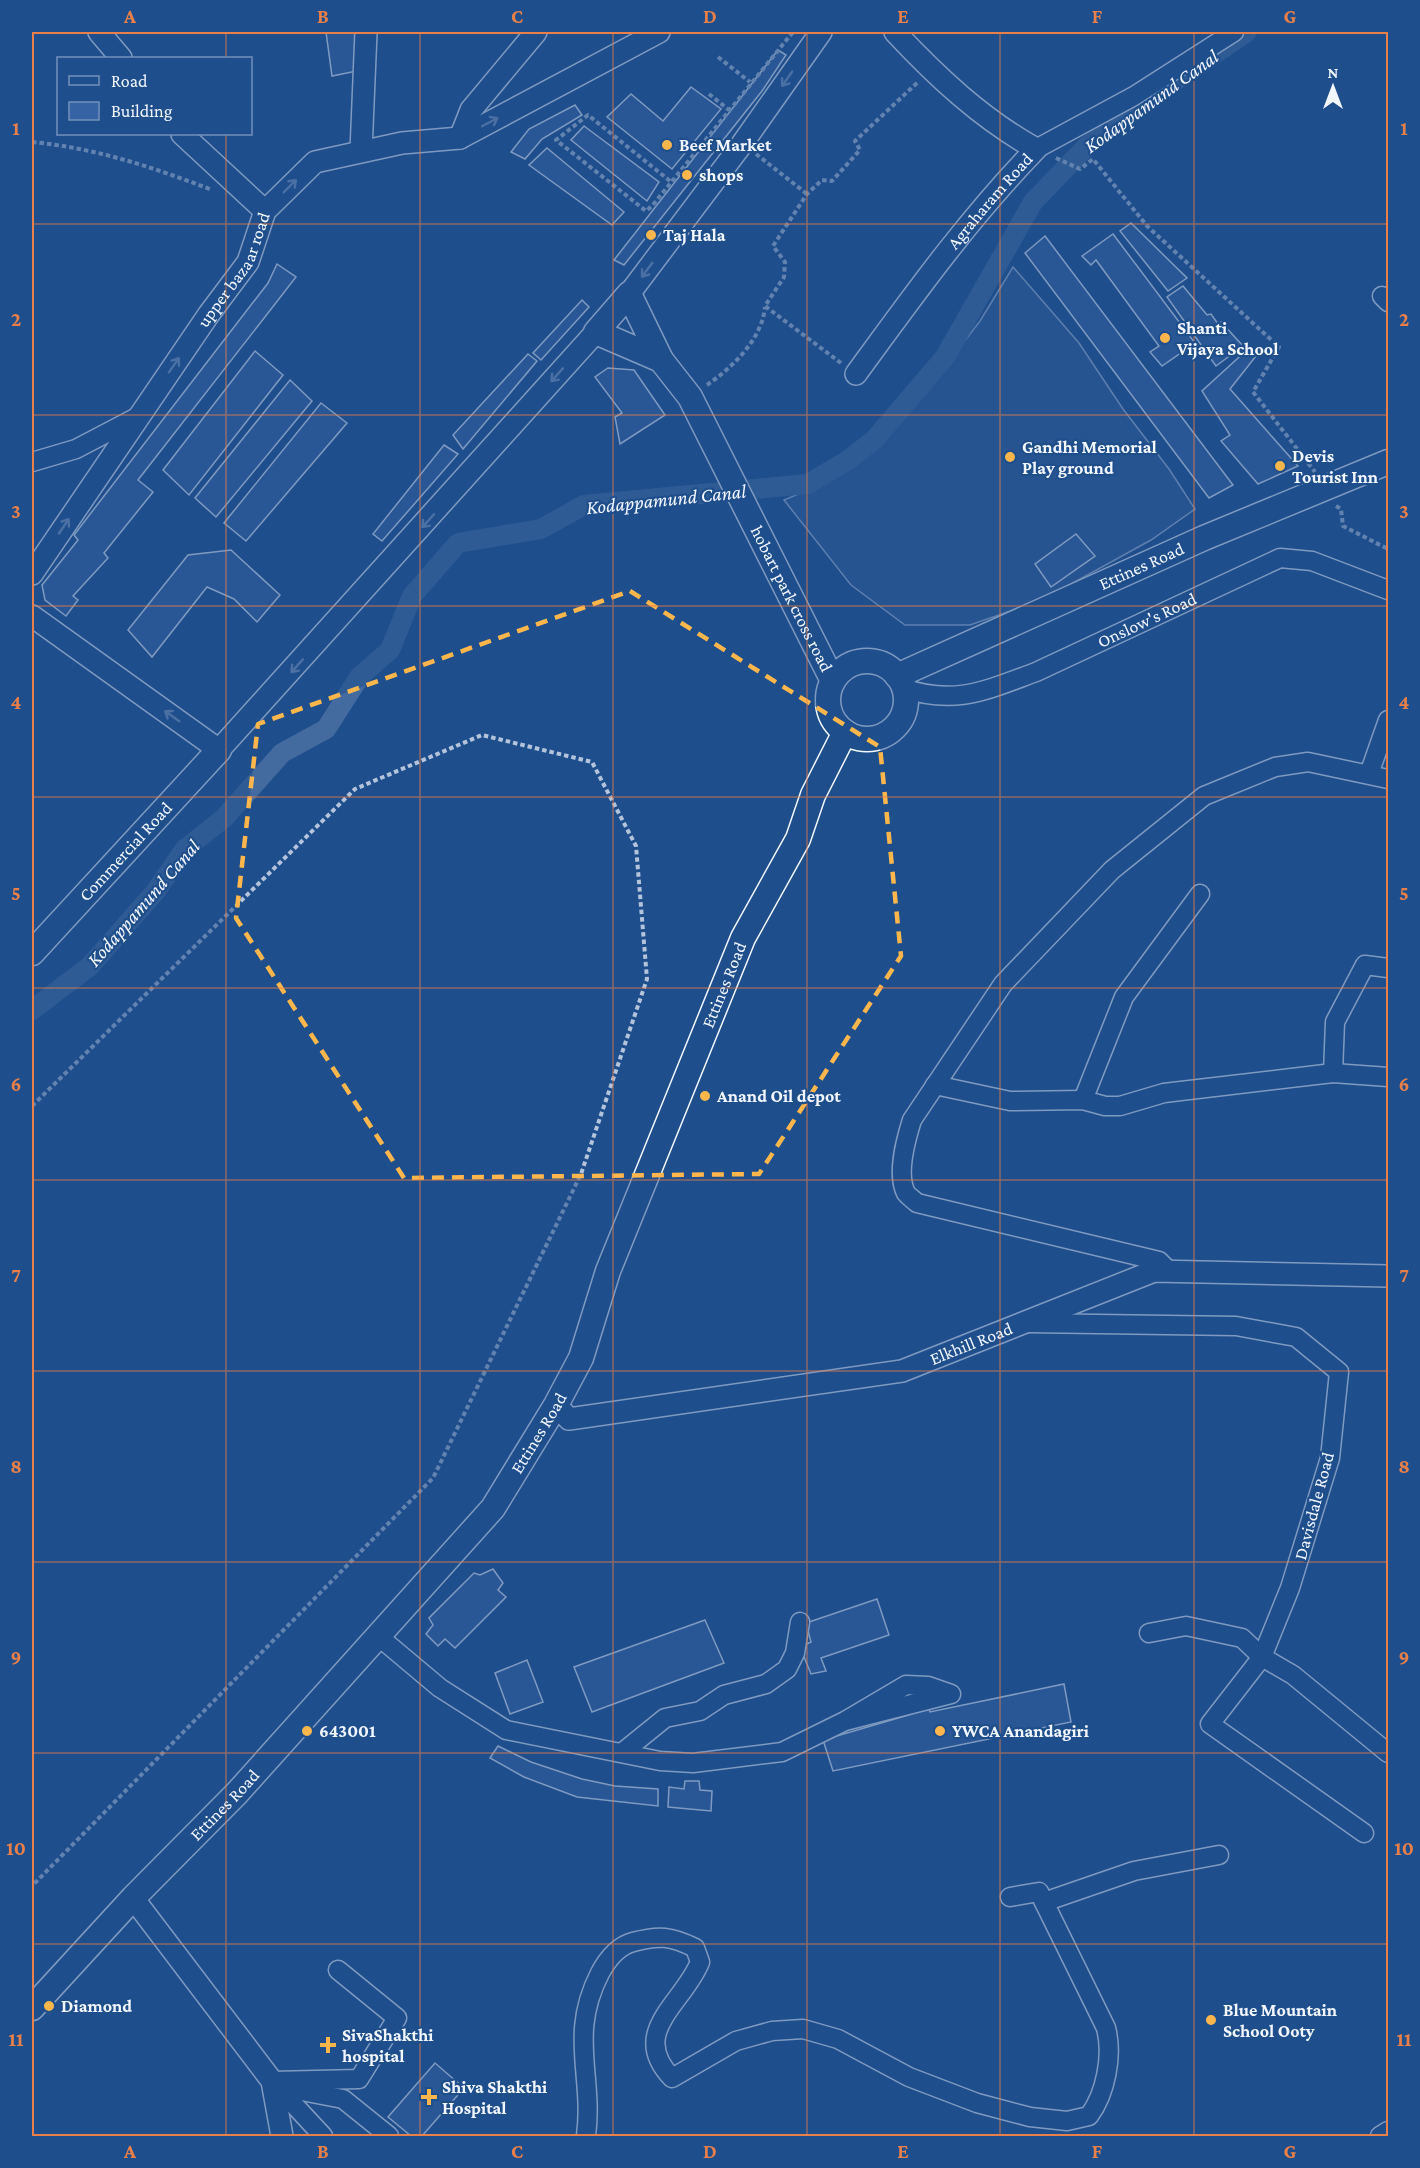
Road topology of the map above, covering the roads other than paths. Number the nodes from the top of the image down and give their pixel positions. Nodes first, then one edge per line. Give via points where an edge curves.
1 (99, 32) edge
2 (366, 32) edge
3 (536, 32) edge
4 (659, 32) edge
5 (821, 32) edge
6 (895, 32) edge
7 (1234, 32) edge
8 (120, 57) edge
9 (183, 135) edge
10 (460, 138) junction
11 (1036, 149) junction
12 (361, 151) junction
13 (265, 211) junction
14 (629, 294) junction
15 (596, 332) junction
16 (661, 360) junction
17 (856, 374) road end
18 (139, 416) junction
19 (32, 462) edge
20 (1389, 462) edge
21 (32, 574) edge
22 (1389, 590) edge
23 (32, 616) edge
24 (833, 681) junction
25 (900, 682) junction
26 (1389, 720) edge
27 (845, 732) junction
28 (219, 750) junction
29 (1369, 774) junction
30 (1389, 779) edge
31 (1200, 894) dead end
32 (32, 953) edge
33 (1389, 968) edge
34 (1333, 1073) junction
35 (1389, 1077) edge
36 (935, 1085) junction
37 (1083, 1100) junction
38 (1169, 1271) junction
39 (1389, 1276) edge
40 (1025, 1323) junction
41 (556, 1405) junction
42 (800, 1622) dead end
43 (1149, 1633) dead end
44 (378, 1636) junction
45 (1262, 1657) junction
46 (845, 1720) dead end
47 (623, 1752) junction
48 (1389, 1753) edge
49 (1364, 1833) dead end
50 (1220, 1856) dead end
51 (1010, 1897) dead end
52 (133, 1898) junction
53 (1044, 1902) junction
54 (338, 1970) dead end
55 (32, 2008) edge
56 (275, 2084) junction
57 (1389, 2131) edge
58 (282, 2136) edge
59 (323, 2136) edge
60 (390, 2136) edge
61 (586, 2136) edge
62 (1380, 2136) edge

1 - 8 street
2 - 12 street
3 - 10 street via 471,110
10 -> 4 street, upper bazaar road
5 -> 14 street
6 - 11 street, Agraharam Road via 930,69 1001,130
7 - 11 street via 1134,96
9 - 13 street
10 - 12 street, upper bazaar road
11 - 17 street, Agraharam Road via 992,195
13 -> 12 street, upper bazaar road via 315,162
18 -> 13 street, upper bazaar road via 248,262
14 - 15 main road
14 - 16 main road, hobart park cross road
15 - 16 main road
15 -> 28 street
16 - 24 main road, hobart park cross road via 690,397
18 - 19 street via 76,449
21 -> 18 street, upper bazaar road
20 - 25 main road, Ettines Road via 1319,489
22 - 25 street, Onslow's Road via 1312,561 1280,558 998,686 959,697 936,696
28 -> 23 street
24 - 25 main road via 851,664 864,661 888,667
24 - 27 main road via 830,714
25 - 27 main road via 904,711 890,731 868,739
26 - 29 street
27 - 41 main road, Ettines Road via 813,795 798,839 743,938 608,1271 581,1358
28 - 32 main road, Commercial Road
29 - 30 street
29 - 36 street via 1308,762 1275,767 1204,796 1112,870 1003,984
31 - 37 street via 1124,997
33 - 34 street via 1365,965 1335,1022
34 - 35 street
34 - 37 street via 1164,1093 1120,1106
36 - 37 street via 1010,1101
36 - 38 street via 912,1120 904,1144 906,1192 917,1203 1159,1261
38 - 39 street, Elkhill Road
38 - 40 street, Elkhill Road via 1154,1271
40 - 41 street, Elkhill Road via 902,1371 569,1419
40 - 45 street, Davisdale Road via 1236,1326 1296,1337 1339,1372 1330,1458 1290,1588
41 - 44 main road, Ettines Road via 493,1508
42 - 47 street via 795,1653 787,1669 766,1684 724,1695 700,1711 665,1718
43 - 45 street via 1186,1626 1242,1638
44 - 47 street via 440,1688 506,1731
44 - 52 main road, Ettines Road via 237,1793
45 - 48 street via 1293,1675
45 - 49 street via 1210,1724
46 - 47 street via 782,1752 693,1763 660,1761
50 - 53 street via 1134,1872
51 - 53 street via 1039,1892
52 - 55 main road, Ettines Road
52 - 56 street
53 - 61 street via 1106,2028 1110,2045 1098,2104 1089,2116 1067,2121 1030,2117 977,2103 909,2077 838,2039 803,2029 771,2031 736,2041 672,2078 659,2065 654,2049 657,2032 667,2010 694,1978 700,1962 695,1948 673,1938 650,1937 626,1944 607,1960 590,1992 582,2053
54 - 56 street via 397,2018 359,2079
56 - 58 street
56 - 59 street
56 - 60 street via 343,2099
57 - 62 street

